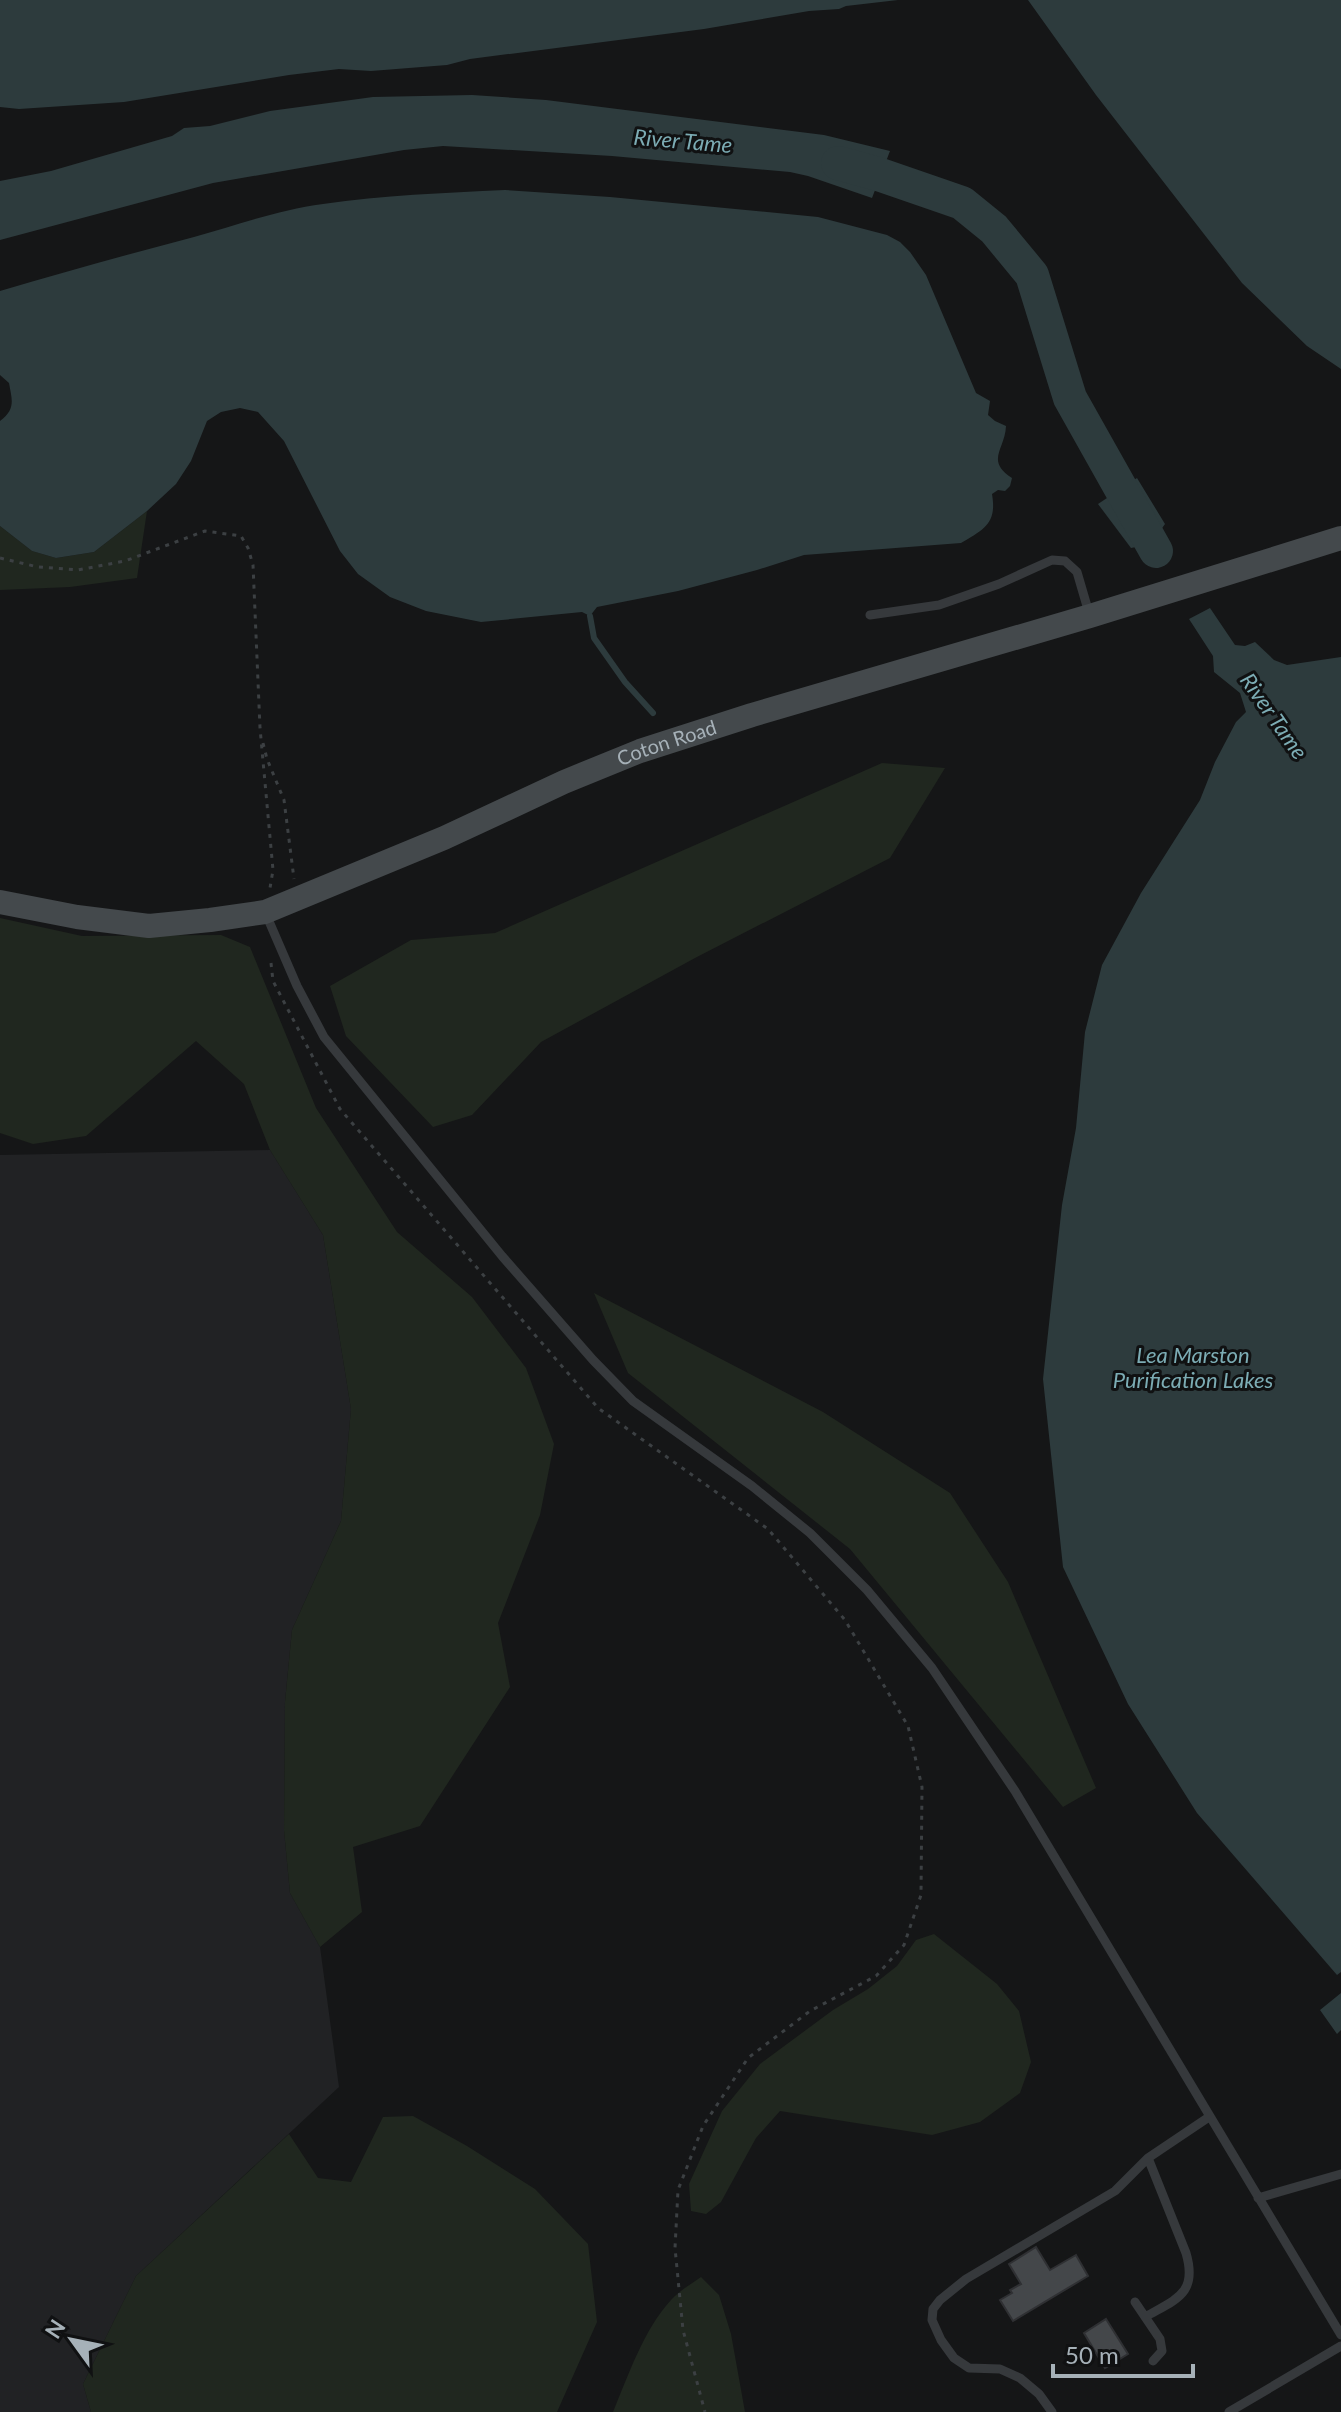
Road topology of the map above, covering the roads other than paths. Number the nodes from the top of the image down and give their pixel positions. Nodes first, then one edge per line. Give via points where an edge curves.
1 (1341, 538) edge
2 (870, 615) dead end
3 (1090, 616) junction
4 (0, 902) edge
5 (265, 912) junction
6 (1209, 2117) junction
7 (1148, 2158) junction
8 (1341, 2174) edge
9 (1258, 2198) junction
10 (1135, 2302) dead end
11 (1145, 2317) junction
12 (1341, 2335) edge
13 (1341, 2346) edge
14 (1153, 2361) dead end
15 (1052, 2412) edge
16 (1229, 2412) edge

1 - 3 street, Coton Road
2 - 3 lane via 939,605 1052,560 1065,561 1077,572
3 - 5 street, Coton Road via 640,751
4 - 5 street, Coton Road via 149,926
5 - 6 lane via 324,1037 593,1360 633,1401 810,1533 867,1590 932,1668 1015,1791
6 - 7 lane
6 - 9 lane
7 - 11 lane via 1191,2268 1184,2292
7 - 15 lane via 1115,2191 966,2279 933,2309 932,2320 954,2358 969,2368 1000,2369 1020,2378
8 - 9 lane
9 - 12 lane
10 - 11 lane
11 - 14 lane via 1160,2339 1162,2351
13 - 16 lane

